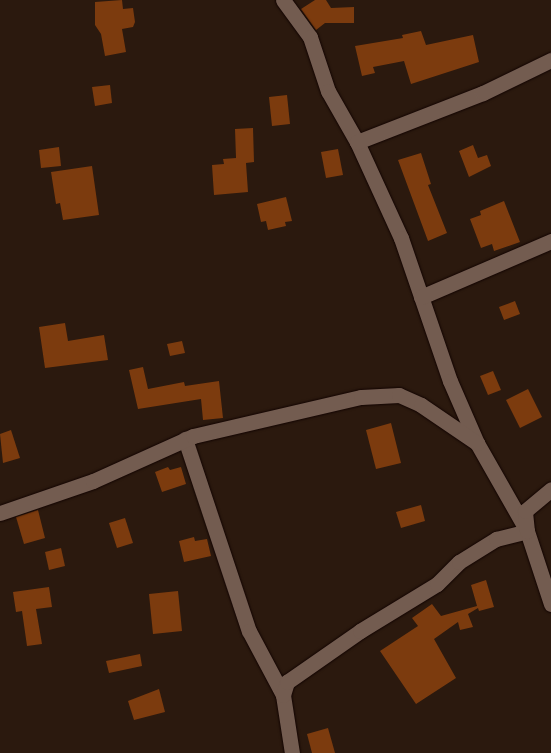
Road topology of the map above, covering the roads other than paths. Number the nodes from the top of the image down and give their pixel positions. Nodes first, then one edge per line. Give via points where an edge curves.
1 (283, 0) edge
2 (551, 60) edge
3 (357, 142) junction
4 (551, 242) edge
5 (421, 297) junction
6 (185, 439) junction
7 (477, 443) junction
8 (551, 489) edge
9 (0, 513) edge
10 (527, 530) junction
11 (551, 604) edge
12 (283, 695) junction
13 (292, 753) edge

1 - 3 street via 310,37 328,91
2 - 3 street via 483,93
3 - 5 street via 401,238
4 - 5 street
5 - 7 street via 450,381
6 - 7 street via 361,398 399,396 421,405
6 - 9 street via 93,481
6 - 12 street via 250,632
7 - 10 street
8 - 10 street via 525,512
10 - 11 street
10 - 12 street via 496,539 459,562 437,584 360,631 287,682
12 - 13 street

